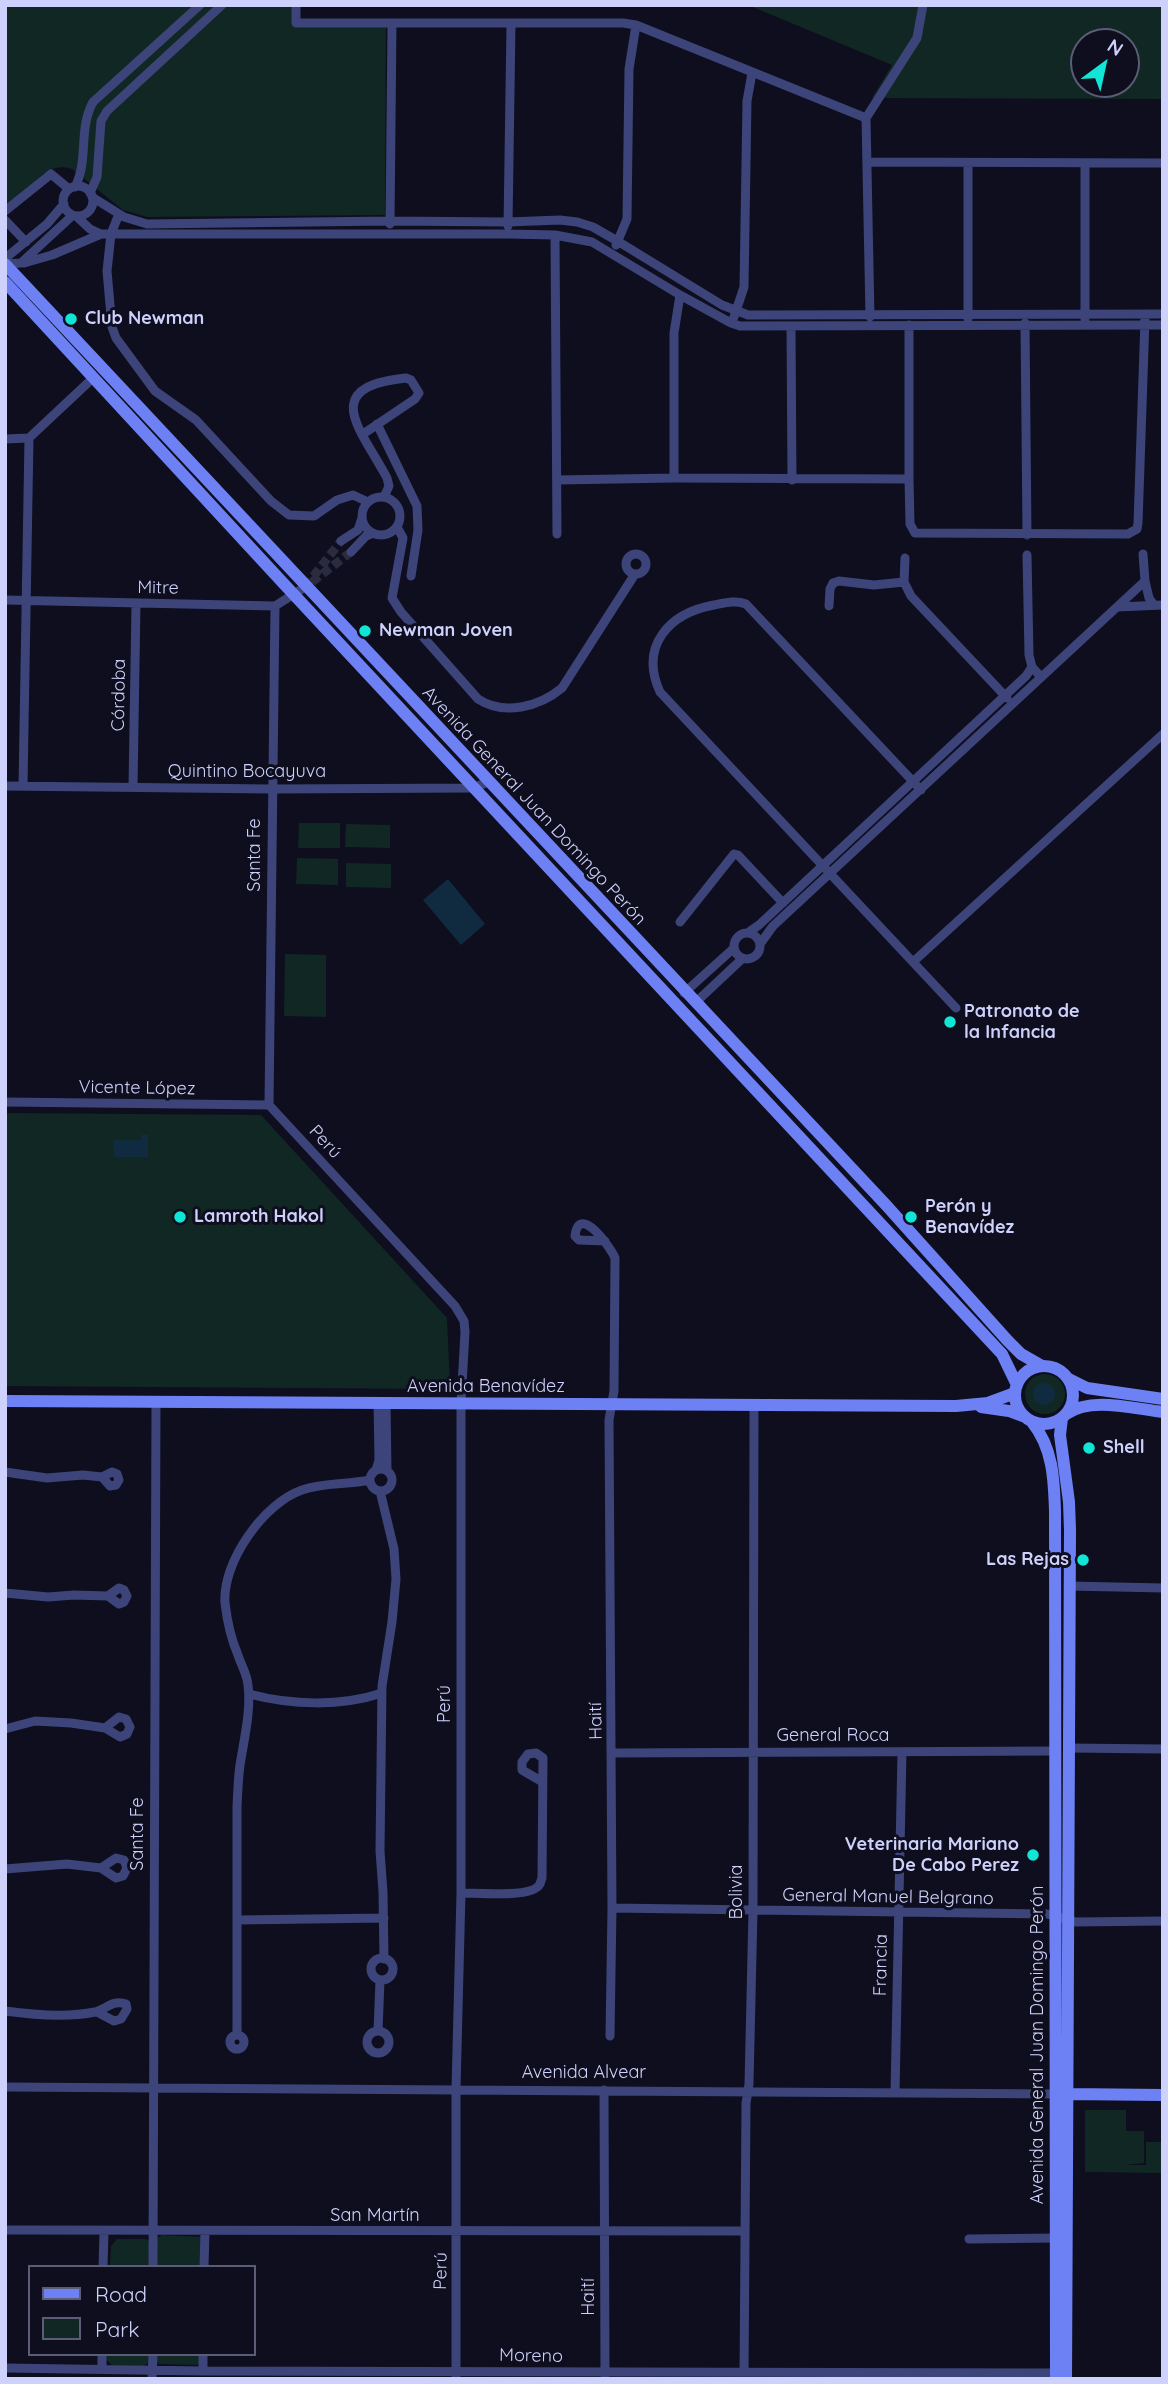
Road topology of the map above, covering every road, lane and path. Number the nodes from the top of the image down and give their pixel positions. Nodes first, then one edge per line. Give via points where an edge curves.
1 (200, 5) edge
2 (222, 5) edge
3 (296, 5) edge
4 (923, 5) edge
5 (392, 23) junction
6 (511, 24) junction
7 (636, 26) junction
8 (752, 73) junction
9 (866, 118) junction
10 (868, 162) junction
11 (968, 163) junction
12 (1085, 163) junction
13 (1163, 163) edge
14 (72, 188) junction
15 (91, 195) junction
16 (64, 204) junction
17 (5, 211) edge
18 (119, 214) junction
19 (74, 215) junction
20 (5, 219) edge
21 (390, 221) junction
22 (509, 222) junction
23 (106, 234) junction
24 (390, 234) junction
25 (509, 234) junction
26 (555, 234) junction
27 (26, 242) junction
28 (619, 242) junction
29 (610, 253) junction
30 (5, 263) edge
31 (22, 263) junction
32 (5, 282) edge
33 (680, 295) junction
34 (736, 312) junction
35 (968, 313) junction
36 (870, 314) junction
37 (1025, 314) junction
38 (1085, 314) junction
39 (1145, 314) junction
40 (1163, 314) edge
41 (731, 323) junction
42 (968, 325) junction
43 (1086, 325) junction
44 (1144, 325) junction
45 (1163, 325) edge
46 (791, 326) junction
47 (870, 326) junction
48 (909, 326) junction
49 (1025, 326) junction
50 (93, 378) junction
51 (377, 424) junction
52 (362, 434) junction
53 (5, 439) edge
54 (29, 439) junction
55 (674, 478) junction
56 (909, 479) junction
57 (557, 480) junction
58 (792, 480) junction
59 (384, 497) junction
60 (368, 502) junction
61 (417, 506) junction
62 (399, 508) junction
63 (362, 519) junction
64 (397, 527) junction
65 (373, 533) junction
66 (557, 534) dead end
67 (1027, 535) junction
68 (341, 541) tunnel mouth
69 (351, 552) tunnel mouth
70 (1143, 554) dead end
71 (1027, 555) dead end
72 (905, 558) dead end
73 (635, 573) dead end
74 (411, 576) dead end
75 (1145, 581) junction
76 (904, 582) junction
77 (305, 587) junction
78 (292, 594) junction
79 (5, 600) edge
80 (26, 601) junction
81 (135, 604) junction
82 (1159, 605) edge
83 (275, 606) junction
84 (829, 606) dead end
85 (1117, 607) junction
86 (1032, 667) junction
87 (1041, 677) junction
88 (1004, 696) junction
89 (1013, 705) junction
90 (1163, 733) edge
91 (913, 781) junction
92 (488, 782) junction
93 (5, 786) edge
94 (23, 786) junction
95 (134, 788) junction
96 (473, 788) junction
97 (271, 789) junction
98 (921, 790) junction
99 (823, 866) junction
100 (831, 874) junction
101 (783, 903) junction
102 (680, 922) dead end
103 (748, 933) junction
104 (760, 944) junction
105 (734, 947) junction
106 (743, 958) junction
107 (913, 962) junction
108 (684, 993) junction
109 (695, 1003) junction
110 (956, 1008) dead end
111 (5, 1102) edge
112 (269, 1105) junction
113 (605, 1241) dead end
114 (1042, 1366) junction
115 (1068, 1379) junction
116 (1016, 1389) junction
117 (1163, 1399) edge
118 (156, 1401) junction
119 (5, 1402) edge
120 (382, 1403) junction
121 (461, 1403) junction
122 (611, 1405) junction
123 (754, 1405) junction
124 (967, 1405) junction
125 (1163, 1412) edge
126 (1064, 1416) junction
127 (1029, 1419) junction
128 (376, 1470) junction
129 (387, 1471) junction
130 (5, 1472) edge
131 (102, 1477) dead end
132 (370, 1480) junction
133 (380, 1491) junction
134 (1069, 1586) junction
135 (1163, 1588) edge
136 (5, 1593) edge
137 (108, 1596) dead end
138 (382, 1693) junction
139 (249, 1694) junction
140 (105, 1728) dead end
141 (5, 1729) edge
142 (1163, 1749) edge
143 (1062, 1750) junction
144 (752, 1752) junction
145 (902, 1752) junction
146 (612, 1753) junction
147 (541, 1781) dead end
148 (101, 1868) dead end
149 (5, 1869) edge
150 (461, 1893) junction
151 (612, 1908) junction
152 (753, 1911) junction
153 (897, 1913) junction
154 (384, 1918) junction
155 (1061, 1919) junction
156 (237, 1920) junction
157 (1163, 1921) edge
158 (384, 1958) junction
159 (380, 1980) junction
160 (5, 2011) edge
161 (97, 2012) dead end
162 (378, 2031) dead end
163 (237, 2035) dead end
164 (610, 2036) dead end
165 (5, 2087) edge
166 (153, 2087) junction
167 (456, 2089) junction
168 (604, 2090) junction
169 (748, 2091) junction
170 (895, 2093) junction
171 (1062, 2094) junction
172 (1163, 2095) edge
173 (5, 2230) edge
174 (153, 2230) junction
175 (104, 2231) junction
176 (205, 2231) junction
177 (605, 2231) junction
178 (744, 2231) junction
179 (457, 2232) junction
180 (1056, 2238) junction
181 (969, 2239) dead end
182 (103, 2265) edge
183 (153, 2265) edge
184 (204, 2265) edge
185 (102, 2356) edge
186 (153, 2356) edge
187 (203, 2356) edge
188 (5, 2368) edge
189 (102, 2368) junction
190 (203, 2371) junction
191 (152, 2374) edge
192 (456, 2375) edge
193 (605, 2376) edge
194 (744, 2376) edge
195 (896, 2376) edge
196 (1060, 2377) edge

1 - 14 street via 93,102 86,113 82,174
2 - 15 street via 107,111 101,121 97,177
3 - 5 street via 296,23
4 - 9 street via 917,38
5 - 6 street
5 - 21 street
6 - 7 street
6 - 22 street
7 - 8 street
7 - 28 street via 629,69 626,219
8 - 9 street
8 - 34 street via 747,101 744,287
9 - 10 street
10 - 11 street
10 - 36 street
11 - 12 street
11 - 35 street
12 - 13 street
12 - 38 street
14 - 15 street via 83,188
14 - 16 street via 64,196
14 - 17 street via 51,174
15 - 18 street
15 - 19 street via 89,211
16 - 19 street
16 - 27 street
18 - 21 street via 147,224
18 - 23 street
19 - 23 street via 90,229
19 - 31 street
20 - 27 street
21 - 22 street
21 - 24 street
22 - 25 street
22 - 28 street via 577,222
23 - 24 street
23 - 31 street
23 - 60 street via 111,327 155,391 196,420 289,515 314,516 347,496 361,496
24 - 25 street
25 - 26 street
26 - 29 street via 592,242
26 - 57 street
27 - 30 street
28 - 29 street
28 - 34 street
29 - 33 street
30 - 31 street
30 - 77 main road, Avenida General Juan Domingo Perón
32 - 50 main road, Avenida General Juan Domingo Perón
33 - 41 street
33 - 55 street via 674,333
34 - 36 street
34 - 41 street
35 - 36 street
35 - 37 street
35 - 42 street
36 - 47 street
37 - 38 street
37 - 49 street
38 - 39 street
38 - 43 street
39 - 40 street
39 - 44 street
41 - 46 street
42 - 48 street
42 - 49 street
43 - 44 street
43 - 49 street
44 - 45 street
44 - 67 street via 1136,529 1128,534
46 - 47 street
46 - 58 street
47 - 48 street
48 - 56 street
49 - 67 street
50 - 54 street
50 - 78 main road, Avenida General Juan Domingo Perón
51 - 52 street
51 - 52 street via 415,399 419,393 411,380 384,380 360,390 355,396 354,417
51 - 61 street
52 - 59 street via 387,478
53 - 54 street
54 - 80 street
55 - 57 street
55 - 58 street
56 - 58 street
56 - 67 street via 910,524 915,533
57 - 66 street
59 - 60 street
59 - 62 street
60 - 63 street
61 - 62 street
61 - 74 street
62 - 64 street
63 - 65 street
63 - 68 street via 358,530
64 - 65 street via 386,534
64 - 73 street via 403,538 392,598 478,699 489,706 531,705 562,688
65 - 69 street
70 - 75 street
71 - 86 street
72 - 76 street
75 - 82 street via 1146,592
75 - 85 street
76 - 84 street via 839,581 830,589
76 - 88 street via 911,596
77 - 78 street
77 - 92 main road, Avenida General Juan Domingo Perón
78 - 83 street
78 - 96 main road, Avenida General Juan Domingo Perón
79 - 80 street, Mitre
80 - 81 street, Mitre
80 - 94 street
81 - 83 street, Mitre
81 - 95 street, Córdoba
82 - 85 street
83 - 97 street, Santa Fe
85 - 87 street
86 - 87 street
86 - 88 street
87 - 89 street
88 - 89 street
88 - 91 street
89 - 98 street
90 - 107 street
91 - 98 street
91 - 99 street
91 - 99 street via 746,604 738,601 696,608 671,623 652,663 660,692
92 - 96 street, Quintino Bocayuva
92 - 108 main road, Avenida General Juan Domingo Perón
93 - 94 street, Quintino Bocayuva
94 - 95 street, Quintino Bocayuva
95 - 97 street, Quintino Bocayuva
96 - 97 street, Quintino Bocayuva
96 - 116 main road, Avenida General Juan Domingo Perón via 1002,1354
97 - 112 street, Santa Fe
98 - 100 street
99 - 100 street
99 - 101 street
100 - 104 street via 773,926
100 - 107 street
101 - 102 street via 734,854
101 - 103 street
103 - 104 street
103 - 105 street via 737,937
104 - 106 street via 755,955
105 - 106 street
105 - 108 street
106 - 109 street
107 - 110 street
108 - 109 main road, Avenida General Juan Domingo Perón
109 - 114 main road, Avenida General Juan Domingo Perón via 1008,1341
111 - 112 street, Vicente López
112 - 121 street, Perú via 461,1314 465,1332
113 - 122 street, Haití via 615,1258
114 - 115 main road via 1057,1369
114 - 116 main road via 1027,1371
115 - 117 main road via 1087,1388
115 - 126 main road via 1073,1397
116 - 124 main road, Avenida Benavídez via 988,1403
116 - 127 main road via 1017,1406
118 - 119 main road, Avenida Benavídez
118 - 120 main road, Avenida Benavídez
118 - 166 street, Santa Fe
120 - 121 main road, Avenida Benavídez
120 - 128 street
120 - 129 street
121 - 122 main road, Avenida Benavídez
121 - 150 street, Perú
122 - 123 main road, Avenida Benavídez
122 - 146 street, Haití
123 - 124 main road, Avenida Benavídez
123 - 144 street, Bolivia
124 - 127 main road, Avenida Benavídez
125 - 126 main road via 1091,1405
126 - 127 main road via 1048,1424
126 - 134 main road, Avenida General Juan Domingo Perón via 1060,1435 1069,1503
127 - 143 main road, Avenida General Juan Domingo Perón via 1048,1450 1055,1488
128 - 129 street
128 - 132 street
129 - 133 street via 391,1483
130 - 131 street via 40,1478
132 - 133 street
132 - 139 street via 300,1490 262,1520 241,1548 225,1603
133 - 138 street via 396,1579
134 - 135 street
134 - 143 main road, Avenida General Juan Domingo Perón
136 - 137 street
138 - 139 street via 342,1702 288,1701
138 - 154 street
139 - 156 street via 238,1779
140 - 141 street via 35,1721
142 - 143 street, General Roca
143 - 145 street, General Roca
143 - 155 main road, Avenida General Juan Domingo Perón
144 - 145 street, General Roca
144 - 146 street, General Roca
144 - 152 street, Bolivia
145 - 153 street, Francia
146 - 151 street, Haití
147 - 150 street via 540,1886 522,1892
148 - 149 street via 67,1864
150 - 167 street, Perú
151 - 152 street, General Manuel Belgrano
151 - 164 street, Haití
152 - 153 street, General Manuel Belgrano
152 - 169 street, Bolivia
153 - 155 street, General Manuel Belgrano via 1047,1914
153 - 170 street, Francia
154 - 156 street
154 - 158 street
155 - 157 street, General Manuel Belgrano
155 - 171 main road, Avenida General Juan Domingo Perón
156 - 163 street
158 - 159 street via 372,1966
158 - 159 street via 393,1971
159 - 162 street
160 - 161 street
165 - 166 street, Avenida Alvear
166 - 167 street, Avenida Alvear
166 - 174 street, Santa Fe
167 - 168 street, Avenida Alvear
167 - 179 street, Perú
168 - 169 street, Avenida Alvear
168 - 177 street, Haití
169 - 170 street, Avenida Alvear
169 - 178 street, Bolivia
170 - 171 street, Avenida Alvear
171 - 172 main road, Avenida Alvear
171 - 180 main road, Avenida General Juan Domingo Perón
171 - 196 main road, Avenida General Juan Domingo Perón
173 - 175 street, San Martín
174 - 175 street, San Martín
174 - 176 street, San Martín
174 - 183 street, Santa Fe
175 - 182 street
176 - 179 street, San Martín
176 - 184 street
177 - 178 street, San Martín
177 - 179 street, San Martín
177 - 193 street, Haití
178 - 194 street, Bolivia
179 - 192 street, Perú
180 - 181 street
180 - 196 main road, Avenida General Juan Domingo Perón
185 - 189 street
186 - 191 street
187 - 190 street
188 - 189 street, Moreno
189 - 191 street, Moreno
190 - 191 street, Moreno
190 - 192 street, Moreno
192 - 193 street, Moreno
193 - 194 street, Moreno
194 - 195 street, Moreno
195 - 196 street, Moreno

